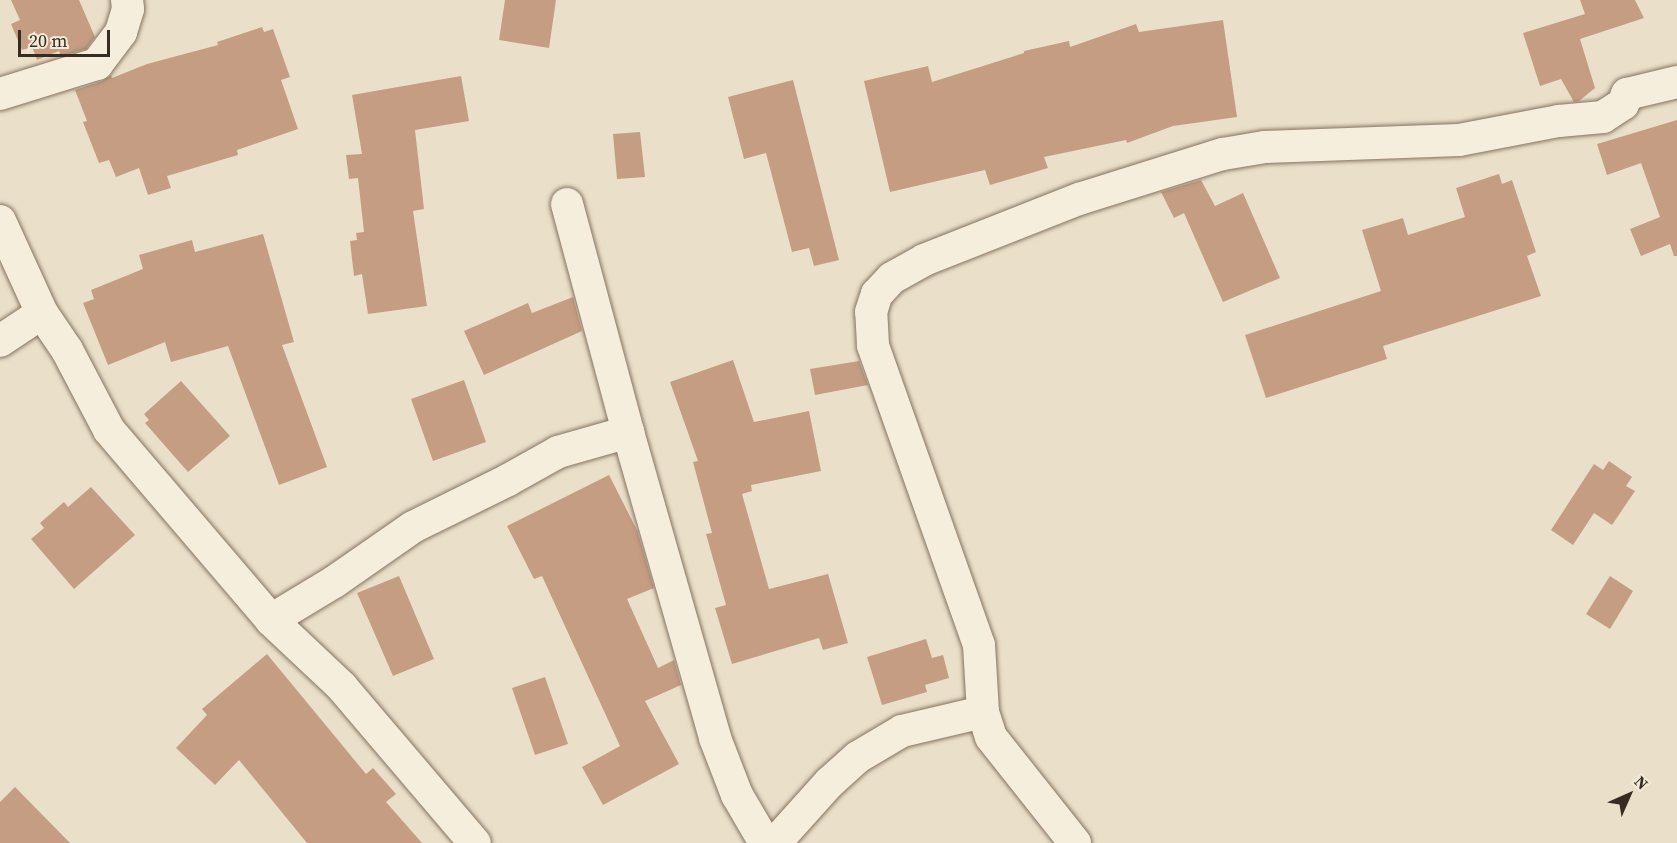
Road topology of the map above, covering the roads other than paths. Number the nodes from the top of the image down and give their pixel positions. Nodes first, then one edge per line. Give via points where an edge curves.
1 (127, 0) edge
2 (1677, 82) edge
3 (0, 94) edge
4 (567, 204) dead end
5 (0, 221) edge
6 (42, 313) junction
7 (0, 341) edge
8 (627, 432) junction
9 (271, 620) junction
10 (983, 712) junction
11 (476, 843) edge
12 (765, 843) edge
13 (775, 843) edge
14 (1075, 843) edge

1 - 3 street via 121,32 97,64
2 - 10 street via 1628,94 1623,104 1603,117 1459,140 1265,147 1223,154 1078,199 924,260 892,278 877,294 871,312 873,345 979,645
4 - 8 street
5 - 6 street
6 - 7 street
6 - 9 street via 67,350 109,430
8 - 9 street via 558,452 413,527
8 - 12 street via 715,738 737,795
9 - 11 street via 342,687
10 - 13 street via 902,731 858,757
10 - 14 street via 991,737

